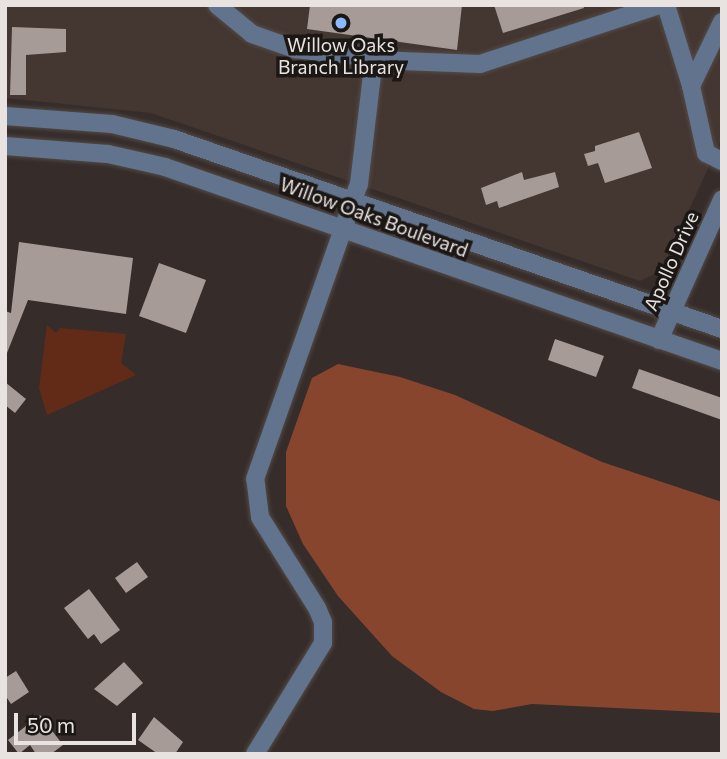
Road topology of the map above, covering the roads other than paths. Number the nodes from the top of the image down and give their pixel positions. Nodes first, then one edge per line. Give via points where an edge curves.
1 (217, 5) edge
2 (659, 5) edge
3 (666, 5) edge
4 (722, 22) edge
5 (374, 58) junction
6 (691, 86) junction
7 (5, 116) edge
8 (5, 146) edge
9 (722, 161) edge
10 (354, 200) junction
11 (722, 200) edge
12 (341, 227) junction
13 (671, 311) junction
14 (722, 329) edge
15 (659, 340) junction
16 (722, 361) edge
17 (255, 754) edge

1 - 5 street via 252,34 295,49
2 - 5 street via 480,64
3 - 6 street
4 - 6 street
5 - 10 street via 366,143
6 - 9 street via 706,153
7 - 10 street, Willow Oaks Boulevard via 112,124 162,136
8 - 12 street, Willow Oaks Boulevard via 108,154 165,167
10 - 12 street
10 - 13 street, Willow Oaks Boulevard
11 - 13 street, Apollo Drive
12 - 15 street, Willow Oaks Boulevard
12 - 17 street via 257,469 254,490 267,531 323,622 323,643
13 - 14 street, Willow Oaks Boulevard
13 - 15 street, Apollo Drive
15 - 16 street, Willow Oaks Boulevard

